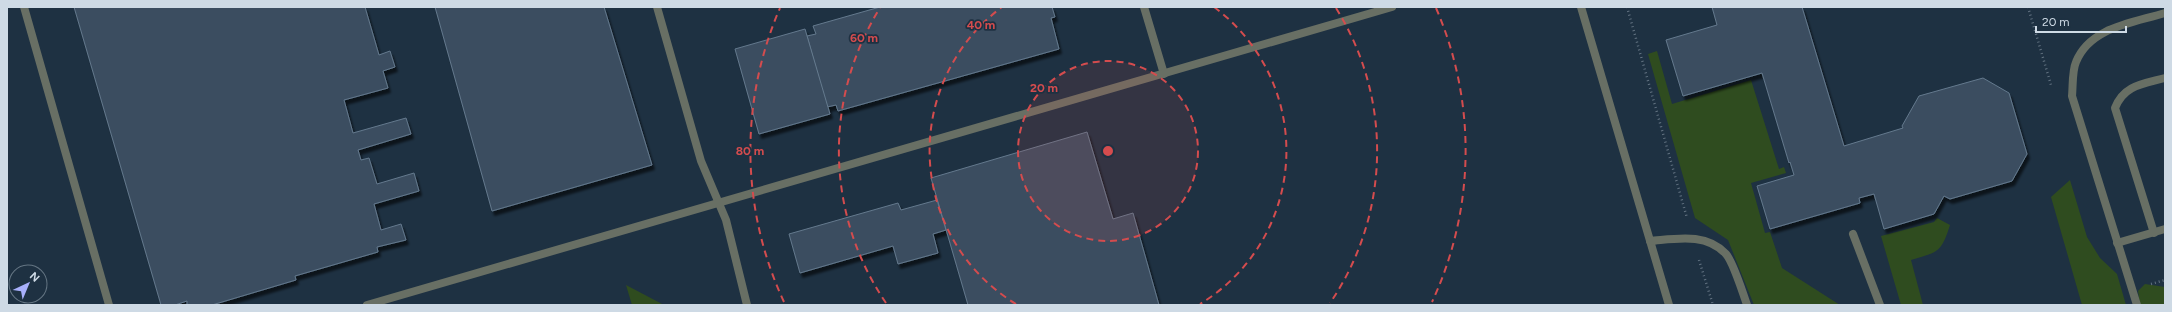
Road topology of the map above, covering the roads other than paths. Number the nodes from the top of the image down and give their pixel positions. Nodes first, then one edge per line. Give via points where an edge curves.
1 (24, 7) edge
2 (657, 7) edge
3 (1144, 7) edge
4 (1392, 7) edge
5 (1581, 7) edge
6 (2165, 13) edge
7 (1164, 74) junction
8 (2165, 78) edge
9 (719, 204) junction
10 (2165, 229) edge
11 (2154, 233) junction
12 (1853, 234) dead end
13 (1650, 241) junction
14 (2117, 243) junction
15 (109, 305) edge
16 (367, 305) edge
17 (747, 305) edge
18 (1669, 305) edge
19 (1747, 305) edge
20 (1880, 305) edge
21 (2137, 305) edge

1 - 15 lane
2 - 9 lane via 701,161
3 - 7 lane
4 - 7 lane
5 - 13 lane
6 - 14 lane via 2103,32 2085,45 2075,63 2072,96
7 - 9 lane
8 - 11 lane via 2128,89 2119,97 2115,108
9 - 16 lane
9 - 17 lane via 726,220
10 - 11 lane
11 - 14 lane
12 - 20 lane
13 - 18 lane
13 - 19 lane via 1692,238 1712,243 1726,254
14 - 21 lane

